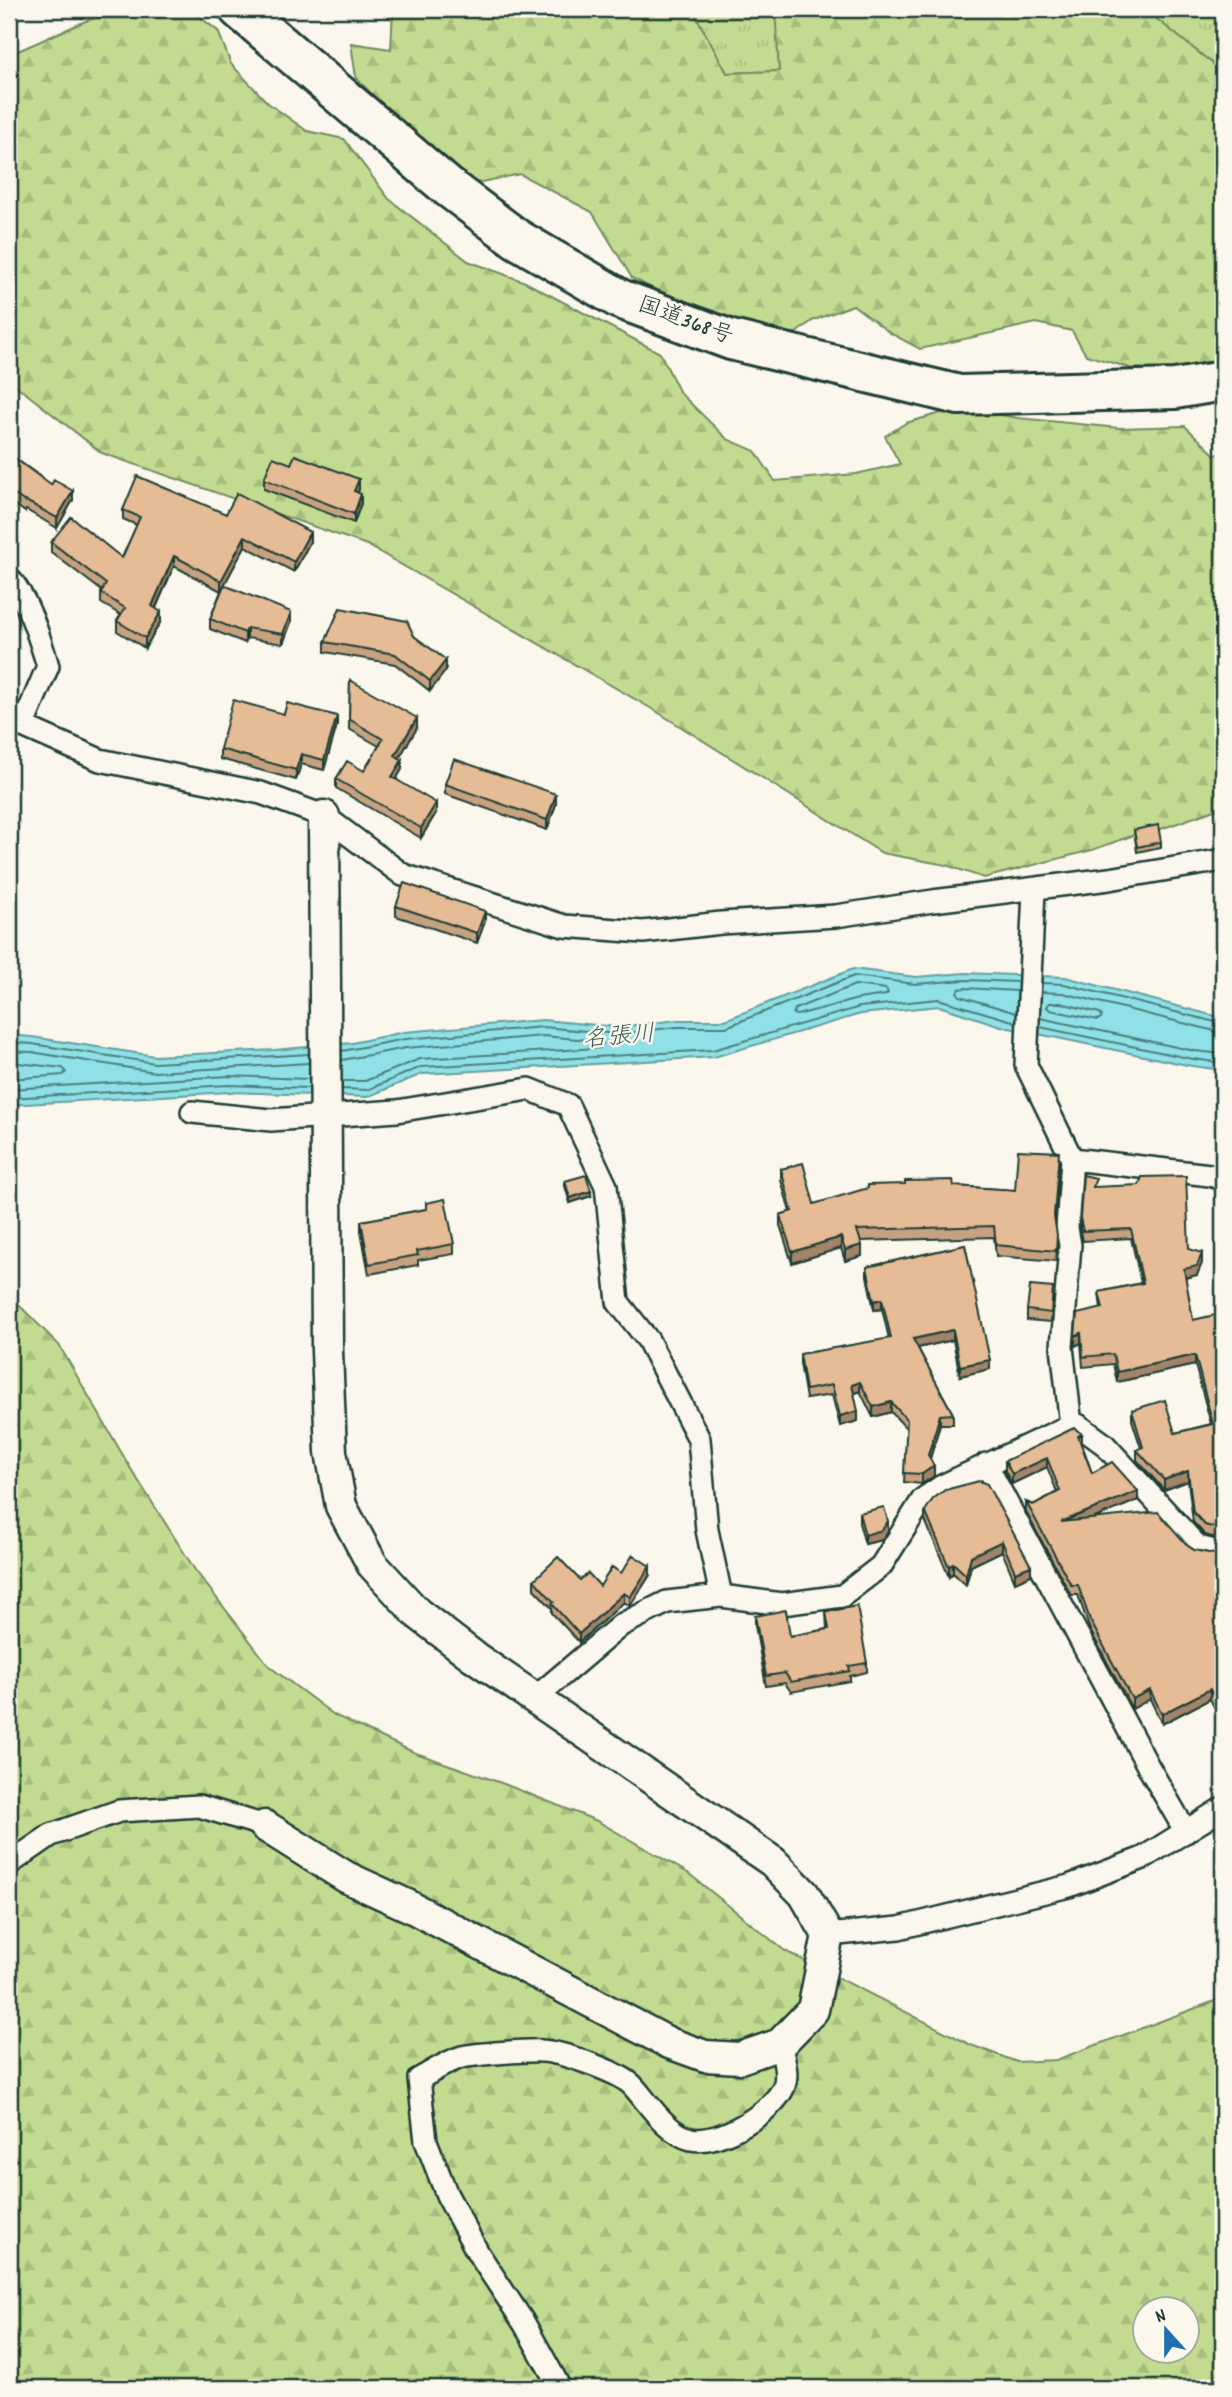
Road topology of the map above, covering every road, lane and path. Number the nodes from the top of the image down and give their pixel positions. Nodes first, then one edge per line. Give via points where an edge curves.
1 (239, 9) edge
2 (1223, 381) edge
3 (9, 578) edge
4 (16, 723) edge
5 (324, 816) junction
6 (1223, 860) edge
7 (1034, 890) junction
8 (192, 1112) dead end
9 (327, 1116) junction
10 (1072, 1159) junction
11 (1223, 1179) edge
12 (1071, 1425) junction
13 (986, 1464) junction
14 (1223, 1553) edge
15 (721, 1596) junction
16 (535, 1698) junction
17 (1223, 1808) edge
18 (265, 1826) joint
19 (1186, 1832) junction
20 (9, 1864) edge
21 (828, 1935) junction
22 (780, 2044) junction
23 (560, 2388) edge

1 - 2 highway, 国道368号 via 447,187 517,239 621,299 731,340 959,395 1175,389
3 - 4 street via 17,587 48,666
4 - 5 street via 100,760 261,793
5 - 7 street via 403,875 564,926 643,932 836,916
5 - 9 street
6 - 7 street
7 - 10 street via 1026,1065
8 - 9 street via 271,1120
9 - 15 street via 397,1111 529,1089 568,1105 606,1186 618,1302 648,1340 699,1438 707,1530
9 - 16 street via 327,1351 331,1452 341,1506 372,1564 417,1613
10 - 11 street
10 - 12 street via 1062,1347
12 - 13 street
12 - 14 street via 1104,1444 1198,1547
13 - 15 street via 923,1499 881,1566 842,1597 782,1604
13 - 19 street
15 - 16 street via 667,1602 621,1625
16 - 21 street via 773,1862 804,1894
17 - 19 street
18 - 20 street via 199,1807 119,1811 51,1835
18 - 22 street via 345,1877 669,2043 705,2056 740,2058
19 - 21 street via 1143,1858 1069,1886 899,1928
21 - 22 street via 813,2010
22 - 23 street via 786,2084 776,2101 748,2123 720,2136 691,2139 647,2105 630,2083 588,2063 542,2051 462,2057 419,2079 426,2141 447,2195

